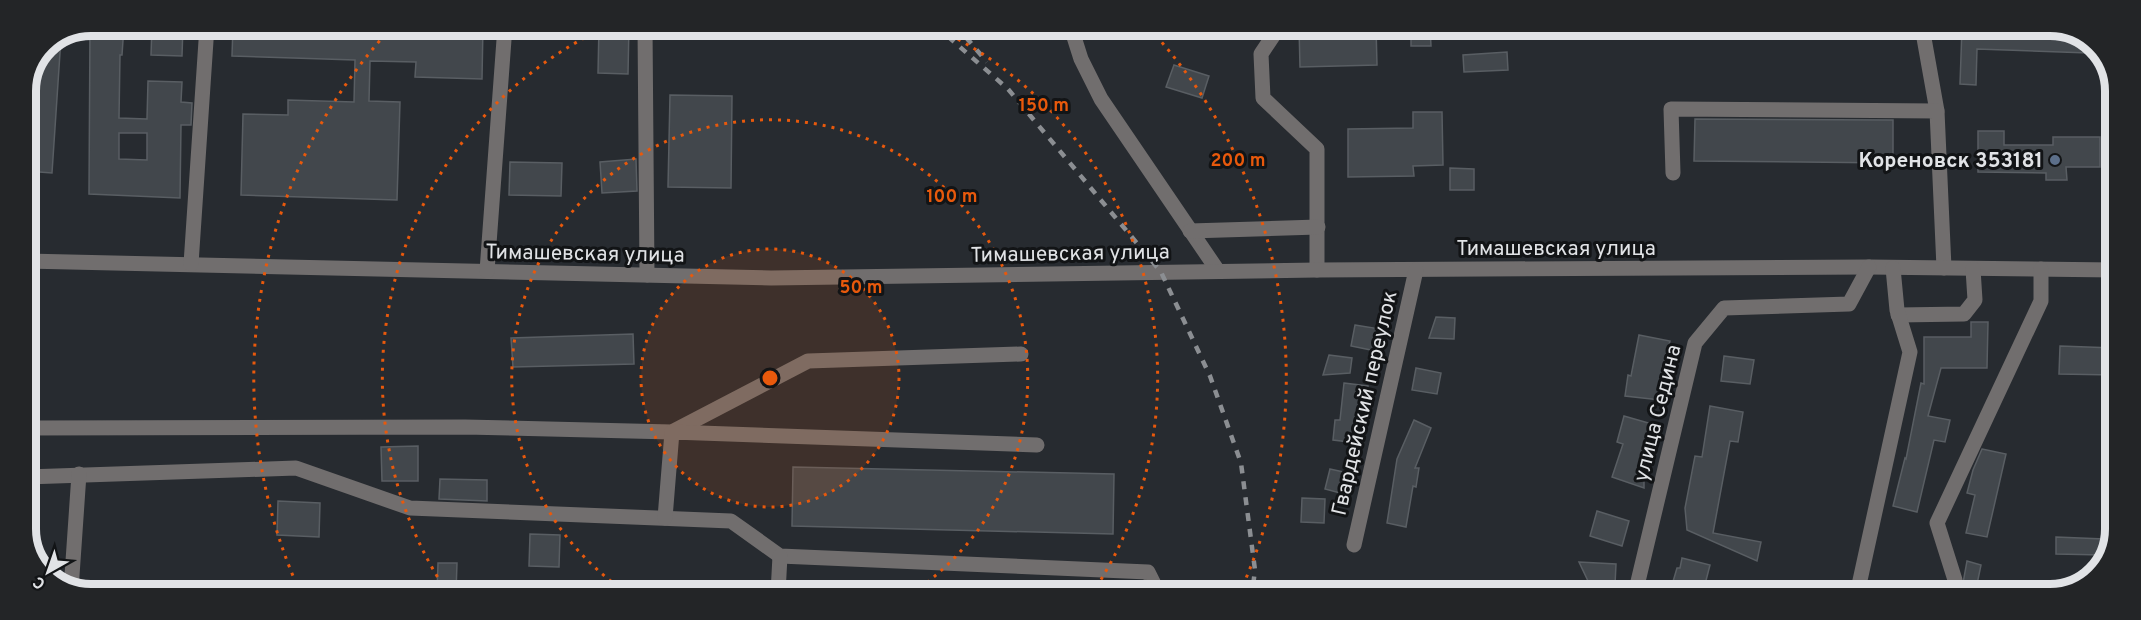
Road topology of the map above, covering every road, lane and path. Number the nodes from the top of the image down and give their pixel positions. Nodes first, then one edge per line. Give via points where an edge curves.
1 (206, 36) edge
2 (505, 36) edge
3 (645, 36) edge
4 (1075, 36) edge
5 (1273, 36) edge
6 (1924, 36) edge
7 (1937, 111) junction
8 (1673, 173) dead end
9 (1317, 226) junction
10 (1190, 231) junction
11 (36, 261) edge
12 (191, 264) junction
13 (1869, 267) junction
14 (1893, 268) junction
15 (1944, 268) junction
16 (1973, 269) junction
17 (2041, 269) junction
18 (1317, 270) junction
19 (1416, 270) junction
20 (2105, 270) edge
21 (487, 271) junction
22 (1218, 272) junction
23 (647, 275) junction
24 (1898, 315) junction
25 (1021, 354) dead end
26 (36, 428) edge
27 (672, 432) junction
28 (1037, 445) dead end
29 (79, 474) junction
30 (36, 476) edge
31 (665, 518) junction
32 (1354, 545) dead end
33 (780, 556) junction
34 (71, 580) edge
35 (778, 584) edge
36 (1154, 584) edge
37 (1637, 584) edge
38 (1859, 584) edge
39 (1954, 584) edge

1 - 12 street
2 - 21 street
3 - 23 street
4 - 10 street via 1081,59 1101,99
5 - 9 street via 1261,54 1263,98 1317,149
6 - 7 street
7 - 8 street via 1671,109
7 - 15 street
9 - 10 street
9 - 18 street
10 - 22 street
11 - 12 street, Тимашевская улица
12 - 21 street, Тимашевская улица
13 - 14 street, Тимашевская улица
13 - 19 street, Тимашевская улица
13 - 37 street, улица Седина via 1849,304 1724,308 1695,343
14 - 15 street, Тимашевская улица
14 - 24 street
15 - 16 street, Тимашевская улица
16 - 17 street, Тимашевская улица
16 - 24 street via 1975,300 1964,314
17 - 20 street, Тимашевская улица
17 - 39 street via 2041,301 1937,523
18 - 19 street, Тимашевская улица
18 - 22 street, Тимашевская улица
19 - 32 street, Гвардейский переулок
21 - 23 street, Тимашевская улица
22 - 23 street, Тимашевская улица via 771,278
24 - 38 street via 1910,352
25 - 27 street via 808,361
26 - 27 street via 465,427
27 - 28 street
27 - 31 street
29 - 30 street
29 - 31 street via 296,468 410,508
29 - 34 street
31 - 33 street via 731,521
33 - 35 street
33 - 36 street via 1148,572

